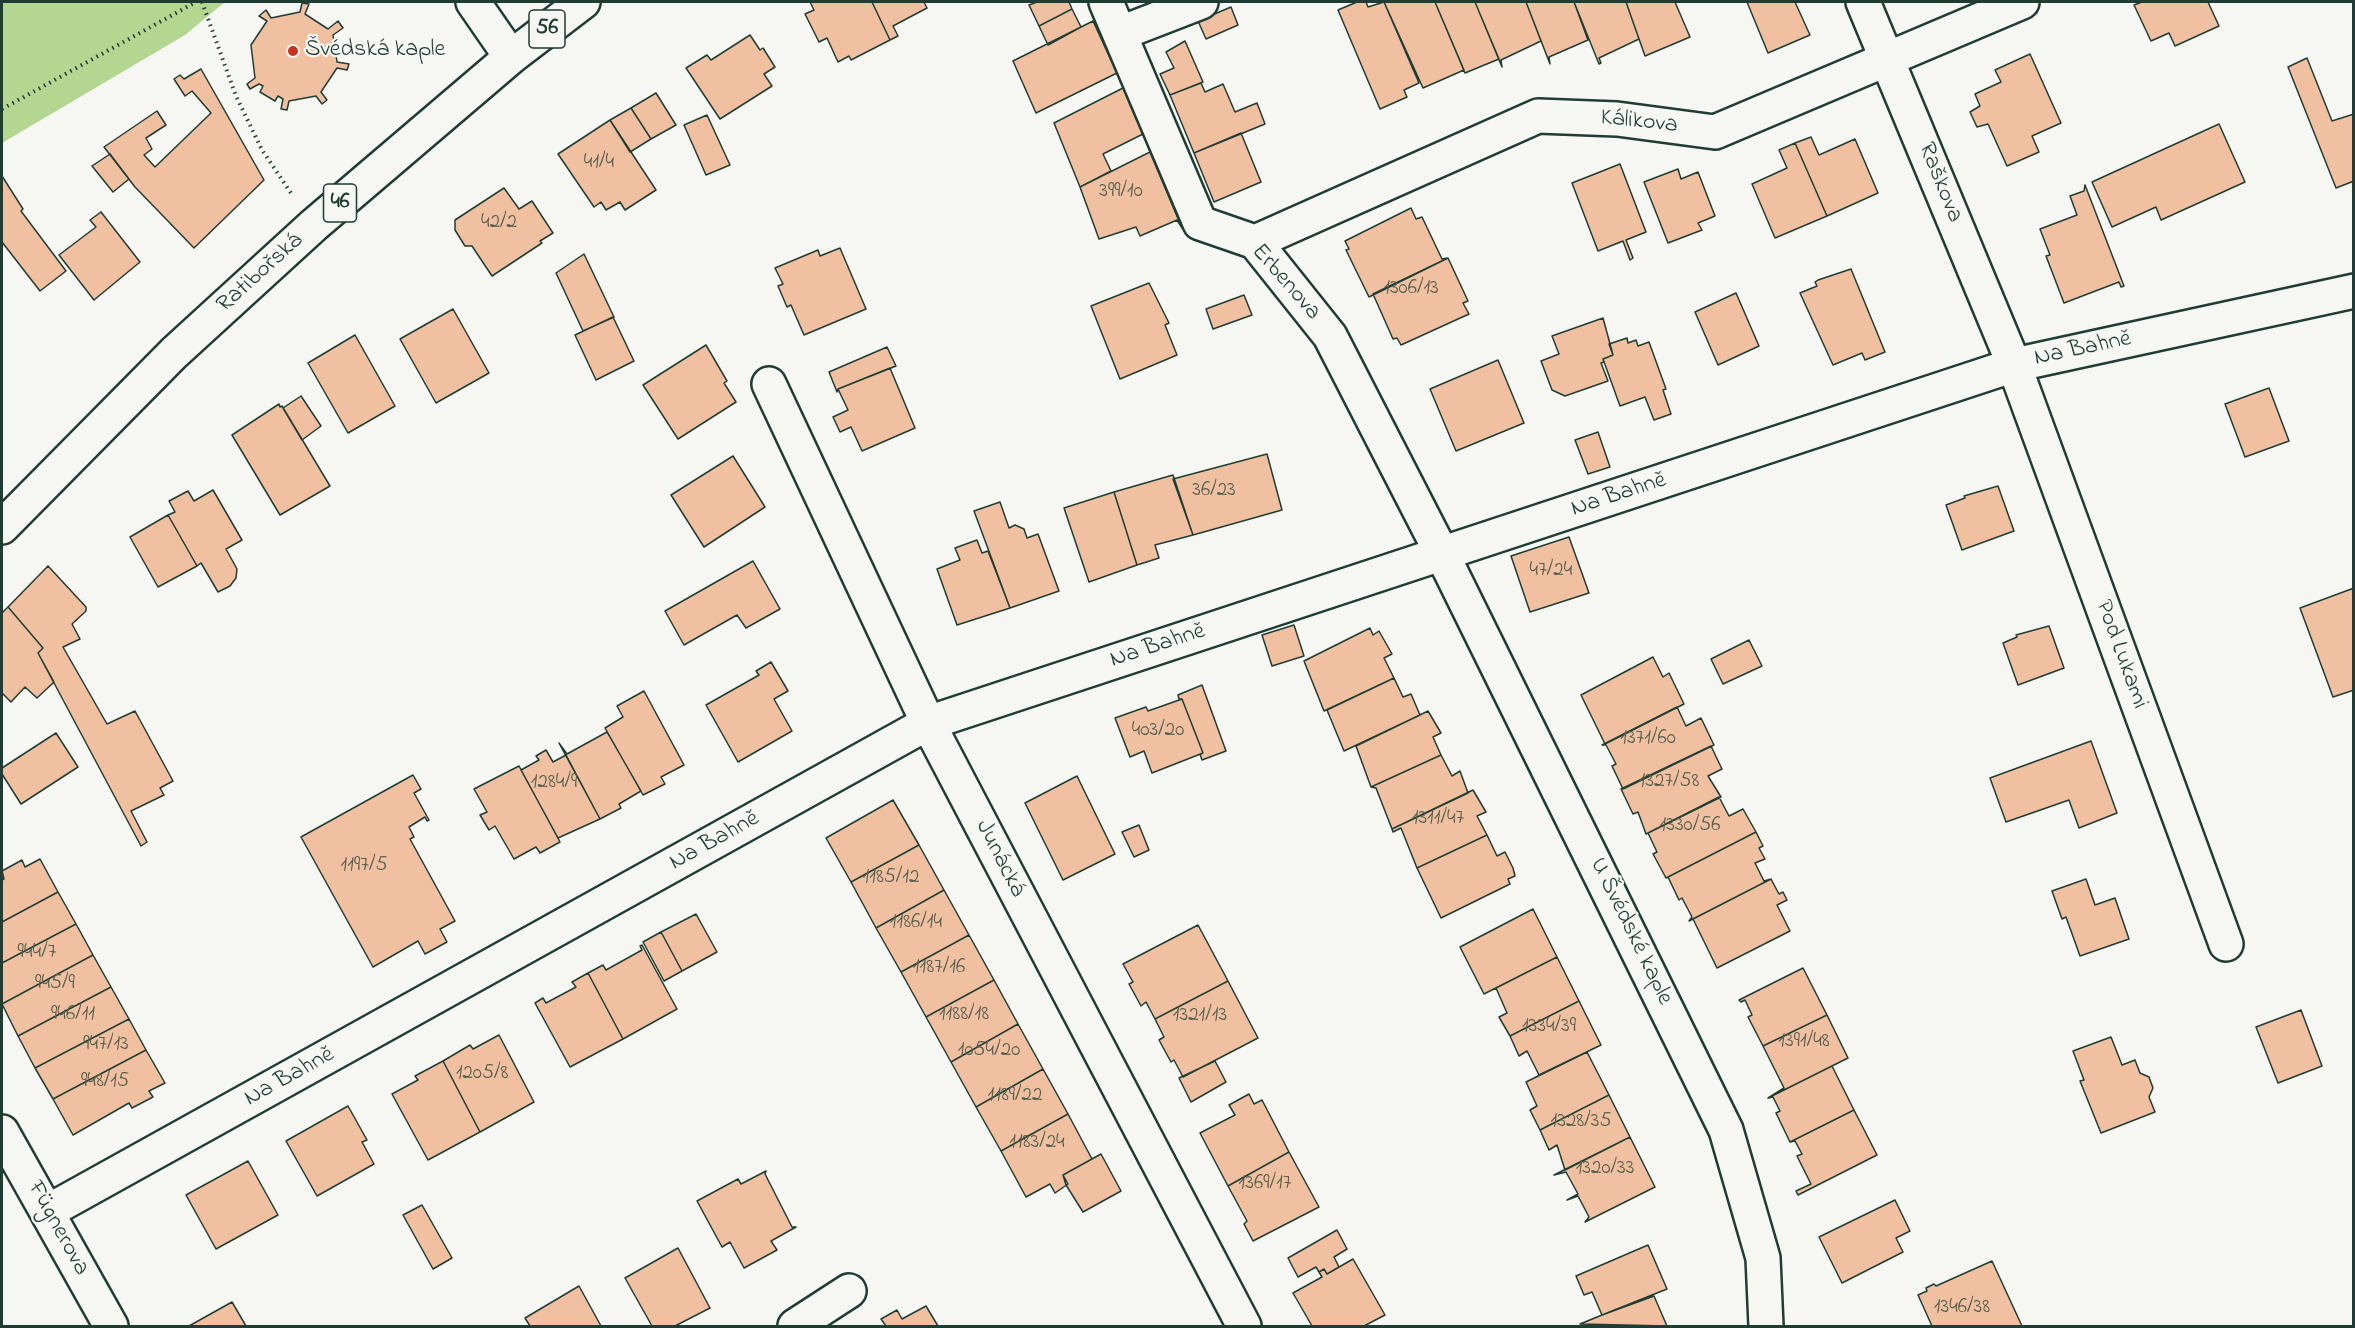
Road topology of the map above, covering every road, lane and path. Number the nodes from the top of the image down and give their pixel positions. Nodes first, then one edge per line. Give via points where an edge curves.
1 (195, 2) edge
2 (202, 2) edge
3 (473, 2) edge
4 (583, 2) edge
5 (1106, 2) edge
6 (1201, 2) edge
7 (1863, 2) edge
8 (2022, 2) edge
9 (1121, 33) junction
10 (511, 57) junction
11 (1888, 59) junction
12 (2, 108) edge
13 (314, 225) junction
14 (1255, 242) junction
15 (2354, 291) edge
16 (2014, 365) junction
17 (770, 384) dead end
18 (2, 527) edge
19 (1442, 554) junction
20 (928, 723) junction
21 (2226, 944) dead end
22 (2, 1132) edge
23 (47, 1212) junction
24 (849, 1291) dead end
25 (111, 1326) edge
26 (795, 1326) edge
27 (1244, 1326) edge
28 (1766, 1326) edge

1 - 12 path
2 - 13 path via 236,96 262,150
3 - 10 street
4 - 10 street, 56
5 - 9 street, Erbenova
6 - 9 street
7 - 11 street, Raškova
8 - 11 street, Kálikova
9 - 14 street, Erbenova via 1200,223
10 - 13 street, Ratibořská / 46
11 - 14 street, Kálikova via 1715,132 1617,120 1538,116
11 - 16 street, Raškova
13 - 18 street, Ratibořská / 46 via 174,353
14 - 19 street, Erbenova via 1330,336
15 - 16 street, Na Bahně
16 - 19 street, Na Bahně
16 - 21 street, Pod Lukami
17 - 20 street, Junácká
19 - 20 street, Na Bahně
19 - 28 street, U Švédské kaple via 1726,1130 1763,1258
20 - 23 street, Na Bahně
20 - 27 street, Junácká
22 - 23 street, Fügnerova
23 - 25 street, Fügnerova
24 - 26 street

